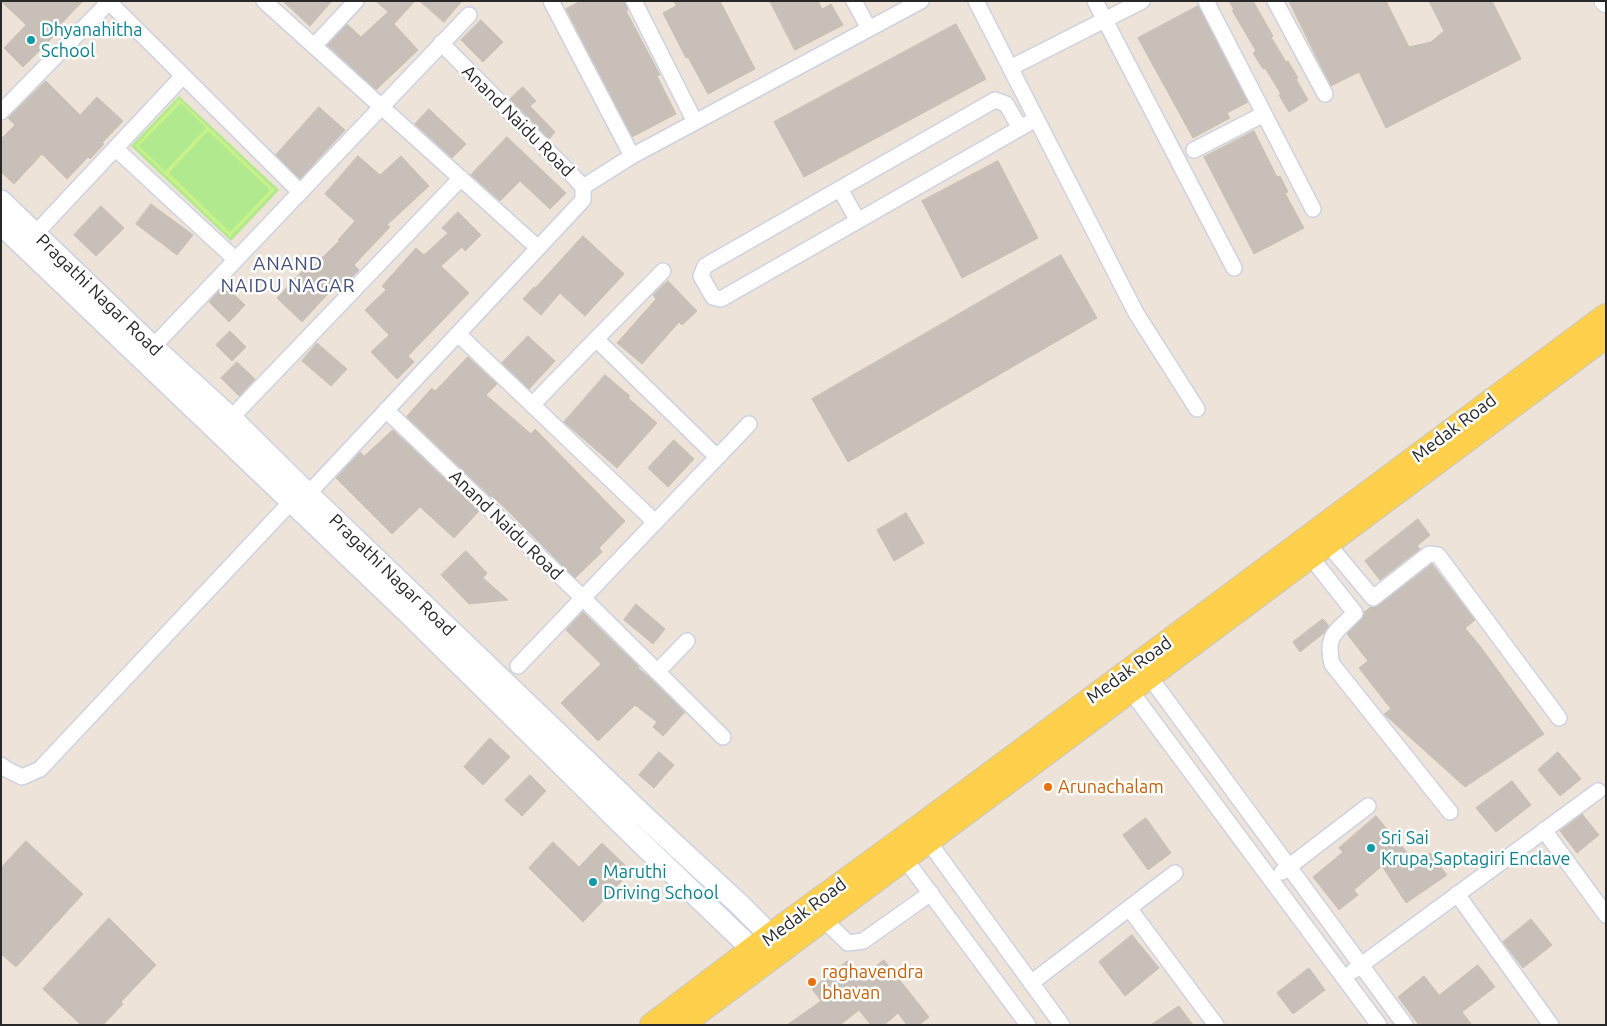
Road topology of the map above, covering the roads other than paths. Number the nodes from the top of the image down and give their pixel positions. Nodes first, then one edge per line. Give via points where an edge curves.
1 (264, 1) edge
2 (356, 1) edge
3 (634, 1) edge
4 (854, 1) edge
5 (921, 1) edge
6 (976, 1) edge
7 (1095, 1) edge
8 (1142, 1) edge
9 (1206, 1) edge
10 (1275, 1) edge
11 (109, 2) edge
12 (558, 4) edge
13 (469, 14) dead end
14 (1105, 20) junction
15 (869, 29) junction
16 (442, 43) junction
17 (314, 46) junction
18 (1010, 68) junction
19 (183, 76) junction
20 (1325, 94) dead end
21 (381, 107) junction
22 (1, 112) edge
23 (1264, 114) junction
24 (1036, 119) junction
25 (695, 122) junction
26 (1020, 128) junction
27 (115, 148) junction
28 (1194, 150) dead end
29 (632, 156) junction
30 (461, 178) junction
31 (582, 187) junction
32 (840, 189) junction
33 (300, 192) junction
34 (1, 201) edge
35 (1313, 209) dead end
36 (858, 221) junction
37 (1, 224) edge
38 (35, 234) junction
39 (538, 248) junction
40 (236, 260) junction
41 (1234, 268) dead end
42 (663, 271) dead end
43 (1606, 316) edge
44 (458, 334) junction
45 (1606, 336) edge
46 (596, 339) junction
47 (147, 353) junction
48 (1533, 380) junction
49 (532, 405) junction
50 (1197, 409) dead end
51 (386, 410) junction
52 (231, 418) junction
53 (749, 424) dead end
54 (717, 457) junction
55 (299, 498) junction
56 (655, 522) junction
57 (1319, 549) junction
58 (583, 598) junction
59 (1373, 598) junction
60 (1355, 613) junction
61 (687, 641) dead end
62 (518, 666) dead end
63 (657, 672) junction
64 (1149, 676) junction
65 (1130, 690) junction
66 (1559, 718) dead end
67 (723, 737) dead end
68 (1, 765) edge
69 (1598, 790) dead end
70 (1368, 806) dead end
71 (1450, 812) dead end
72 (1544, 830) junction
73 (928, 842) junction
74 (905, 859) junction
75 (1289, 867) junction
76 (1175, 873) dead end
77 (1271, 880) junction
78 (931, 893) junction
79 (1457, 894) junction
80 (1129, 908) junction
81 (1606, 914) edge
82 (980, 915) junction
83 (823, 919) junction
84 (959, 931) junction
85 (777, 942) junction
86 (758, 957) junction
87 (1361, 965) junction
88 (1344, 978) junction
89 (1030, 983) junction
90 (652, 1025) edge
91 (681, 1025) edge
92 (1028, 1025) edge
93 (1062, 1025) edge
94 (1216, 1025) edge
95 (1379, 1025) edge
96 (1405, 1025) edge
97 (1551, 1025) edge

1 - 17 street
2 - 17 street
3 - 25 street
4 - 15 street
5 - 15 street
6 - 18 street
7 - 14 street
8 - 14 street
9 - 23 street
10 - 20 street
11 - 19 street
11 - 22 street
12 - 29 street
13 - 16 street
14 - 18 street
14 - 41 street
15 - 25 street
16 - 21 street
16 - 31 street, Anand Naidu Road
17 - 21 street
18 - 24 street
19 - 27 street
19 - 33 street
21 - 30 street
21 - 33 street
23 - 28 street
23 - 35 street
24 - 26 street
24 - 50 street via 1136,313
25 - 29 street
26 - 32 street via 1006,104 995,100
26 - 36 street
27 - 38 street
27 - 40 street
29 - 31 street
30 - 39 street
30 - 52 street
31 - 39 street, Anand Naidu Road via 583,200
32 - 36 street
32 - 36 street via 705,266 702,276 705,283 713,297 721,299
33 - 40 street
34 - 38 main road, Pragathi Nagar Road
37 - 47 main road, Pragathi Nagar Road
38 - 47 main road, Pragathi Nagar Road
39 - 44 street, Anand Naidu Road
40 - 47 street
42 - 46 street
43 - 48 main road, Medak Road
44 - 49 street
44 - 51 street, Anand Naidu Road
45 - 48 main road, Medak Road
46 - 49 street
46 - 54 street
47 - 52 main road, Pragathi Nagar Road
47 - 55 main road, Pragathi Nagar Road
48 - 57 main road, Medak Road
48 - 85 main road, Medak Road via 922,824
49 - 56 street
51 - 55 street, Anand Naidu Road
51 - 58 street, Anand Naidu Road
52 - 55 main road, Pragathi Nagar Road
53 - 54 street
54 - 56 street
55 - 68 street, Anand Naidu Road via 40,769 22,777
55 - 85 main road, Pragathi Nagar Road
55 - 86 main road, Pragathi Nagar Road via 406,611
56 - 58 street
57 - 59 street
57 - 60 street
57 - 64 main road, Medak Road
58 - 62 street
58 - 63 street, Anand Naidu Road
59 - 60 street
59 - 66 street via 1429,554 1438,555
60 - 71 street via 1332,635 1329,650 1332,664
61 - 63 street
63 - 67 street, Anand Naidu Road
64 - 65 main road, Medak Road
64 - 75 street
65 - 73 main road, Medak Road
65 - 77 street
69 - 72 street
70 - 75 street
72 - 79 street
72 - 81 street
73 - 74 main road, Medak Road
73 - 82 street
74 - 78 street
74 - 83 main road, Medak Road
75 - 77 street
75 - 87 street
76 - 80 street
77 - 88 street
78 - 83 street via 863,941 848,943
78 - 84 street
79 - 87 street
79 - 97 street
80 - 89 street
80 - 94 street
82 - 84 street
82 - 89 street
83 - 85 main road, Medak Road
84 - 92 street
85 - 86 main road, Medak Road
86 - 90 main road, Medak Road
86 - 91 main road, Medak Road
87 - 88 street
87 - 96 street
88 - 95 street
89 - 93 street

